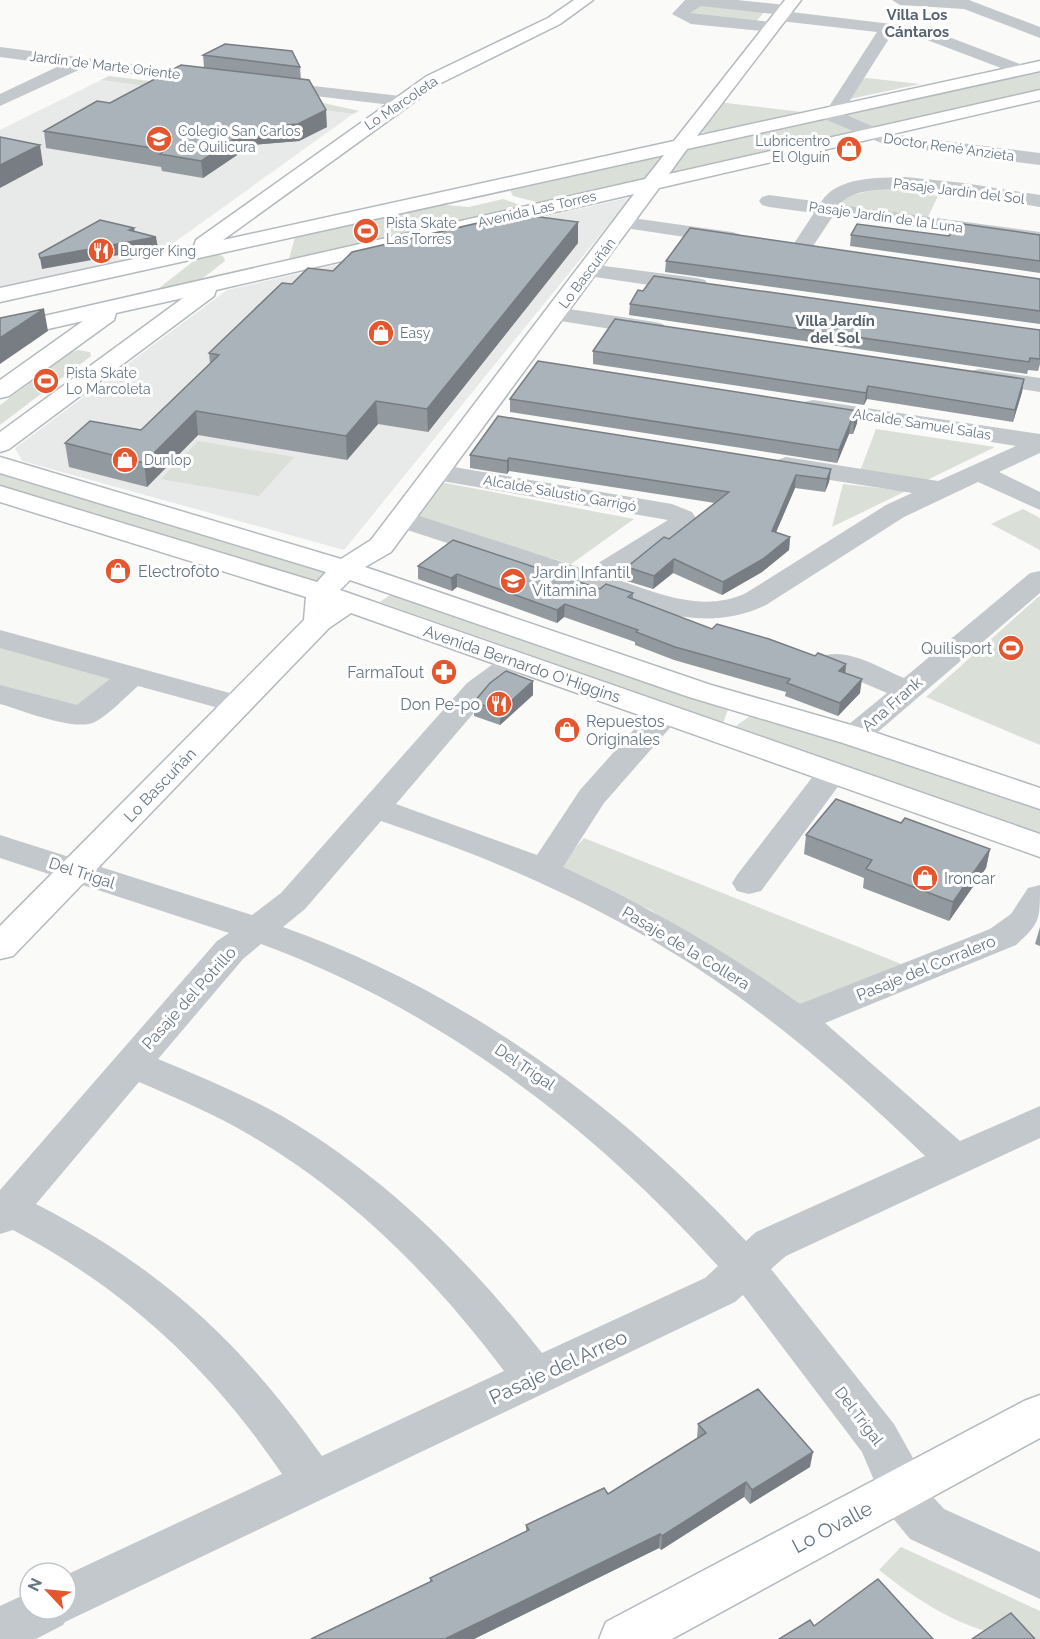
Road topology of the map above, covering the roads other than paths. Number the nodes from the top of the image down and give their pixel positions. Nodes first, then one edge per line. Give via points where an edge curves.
1 (585, 0) edge
2 (900, 0) edge
3 (907, 0) edge
4 (968, 2) edge
5 (782, 13) edge
6 (888, 28) junction
7 (1040, 33) edge
8 (0, 52) edge
9 (81, 62) junction
10 (1040, 66) edge
11 (1019, 70) junction
12 (227, 81) edge
13 (249, 84) edge
14 (1040, 95) edge
15 (0, 100) edge
16 (396, 104) junction
17 (831, 112) junction
18 (869, 134) junction
19 (680, 145) junction
20 (1035, 157) edge
21 (510, 182) junction
22 (655, 182) junction
23 (266, 199) junction
24 (769, 201) dead end
25 (1040, 201) edge
26 (548, 207) junction
27 (826, 209) junction
28 (625, 223) junction
29 (303, 228) junction
30 (1040, 238) edge
31 (229, 242) junction
32 (755, 242) edge
33 (779, 245) edge
34 (802, 248) junction
35 (192, 252) junction
36 (825, 252) edge
37 (589, 270) junction
38 (217, 283) junction
39 (712, 287) edge
40 (0, 295) edge
41 (119, 306) junction
42 (556, 314) junction
43 (24, 328) junction
44 (678, 332) edge
45 (0, 333) edge
46 (62, 346) junction
47 (520, 362) junction
48 (107, 364) junction
49 (544, 366) edge
50 (958, 373) edge
51 (1040, 385) edge
52 (0, 391) edge
53 (792, 404) edge
54 (479, 416) junction
55 (506, 420) edge
56 (1040, 443) edge
57 (0, 444) edge
58 (764, 461) edge
59 (0, 465) edge
60 (436, 472) junction
61 (980, 473) junction
62 (942, 490) junction
63 (0, 494) edge
64 (1040, 502) edge
65 (402, 519) junction
66 (359, 574) junction
67 (1040, 579) edge
68 (590, 580) junction
69 (329, 606) junction
70 (0, 639) edge
71 (837, 661) edge
72 (514, 662) junction
73 (132, 676) junction
74 (907, 690) junction
75 (0, 694) edge
76 (237, 704) junction
77 (665, 714) junction
78 (854, 736) junction
79 (832, 773) junction
80 (1040, 799) edge
81 (375, 808) junction
82 (0, 846) edge
83 (1040, 846) edge
84 (544, 870) junction
85 (75, 871) junction
86 (749, 883) dead end
87 (1040, 896) edge
88 (256, 930) junction
89 (0, 947) edge
90 (797, 1020) junction
91 (132, 1063) junction
92 (1040, 1121) edge
93 (955, 1160) junction
94 (4, 1213) edge
95 (745, 1268) junction
96 (535, 1377) junction
97 (1040, 1415) edge
98 (314, 1482) junction
99 (900, 1491) junction
100 (1040, 1576) edge
101 (78, 1593) edge
102 (19, 1621) edge
103 (0, 1630) edge
104 (624, 1639) edge

1 - 16 street, Lo Marcoleta via 554,21 458,66
2 - 3 street
3 - 4 street
4 - 7 street
5 - 6 street
5 - 19 street, Lo Bascuñán
6 - 11 street via 932,34
6 - 17 street
8 - 9 street, Jardín de Marte Oriente
9 - 12 street, Jardín de Marte Oriente
9 - 15 street
10 - 11 street, Avenida Las Torres
11 - 17 street, Avenida Las Torres
13 - 16 street via 330,99
14 - 18 street, Avenida Las Torres
16 - 23 street, Lo Marcoleta
17 - 18 street, Doctor René Anzieta
17 - 19 street, Avenida Las Torres
18 - 20 street, Doctor René Anzieta via 886,140
18 - 22 street, Avenida Las Torres
19 - 21 street, Avenida Las Torres
19 - 22 street, Lo Bascuñán
21 - 26 street via 507,190 513,198
21 - 29 street, Avenida Las Torres
22 - 26 street, Avenida Las Torres
22 - 28 street, Lo Bascuñán
23 - 29 street via 265,210 276,222
23 - 31 street, Lo Marcoleta
24 - 27 street, Pasaje Jardín de la Luna
25 - 27 street, Pasaje Jardín del Sol via 889,182 842,192
26 - 38 street, Avenida Las Torres
27 - 30 street, Pasaje Jardín de la Luna
27 - 34 street, Pasaje Jardín del Sol
28 - 32 street
28 - 37 street, Lo Bascuñán
29 - 31 street, Avenida Las Torres
31 - 35 street
31 - 38 street via 236,264
33 - 34 street
34 - 36 street
35 - 40 street
35 - 41 street
37 - 39 street
37 - 42 street, Lo Bascuñán
38 - 41 street, Avenida Las Torres
38 - 48 street
41 - 43 street, Avenida Las Torres
41 - 46 street
42 - 44 street
42 - 47 street, Lo Bascuñán
43 - 45 street, Avenida Las Torres
43 - 46 street via 54,332
46 - 48 street via 97,351 104,355
46 - 52 street
47 - 49 street
47 - 54 street, Lo Bascuñán
48 - 57 street
50 - 51 street
53 - 56 street, Alcalde Samuel Salas
54 - 55 street
54 - 60 street, Lo Bascuñán
56 - 61 street
58 - 62 street
59 - 66 street, Avenida Bernardo O'Higgins
60 - 65 street, Lo Bascuñán
60 - 68 street, Alcalde Salustio Garrigó via 672,512 683,518 680,525
61 - 62 street
61 - 64 street
62 - 68 street via 876,522 746,604 721,611 681,609
63 - 69 street, Avenida Bernardo O'Higgins
65 - 66 street, Lo Bascuñán via 381,546 381,563
65 - 68 street
66 - 69 street, Lo Bascuñán
66 - 78 street, Avenida Bernardo O'Higgins via 700,691
67 - 74 street, Ana Frank
69 - 72 street, Avenida Bernardo O'Higgins
69 - 76 street, Lo Bascuñán
70 - 73 street
71 - 74 street
72 - 77 street, Avenida Bernardo O'Higgins
72 - 81 street, Pasaje del Potrillo via 478,689
73 - 75 street via 84,715
73 - 76 street
74 - 78 street, Ana Frank
76 - 85 street, Lo Bascuñán
77 - 79 street, Avenida Bernardo O'Higgins
77 - 84 street via 592,797
78 - 80 street, Avenida Bernardo O'Higgins
79 - 83 street, Avenida Bernardo O'Higgins
79 - 86 street
81 - 84 street, Pasaje de la Collera via 468,838
81 - 88 street, Pasaje del Potrillo via 293,901
82 - 85 street, Del Trigal
84 - 90 street, Pasaje de la Collera via 660,931
85 - 88 street, Del Trigal
85 - 89 street, Lo Bascuñán
87 - 90 street, Pasaje del Corralero via 1023,922 1004,937
88 - 91 street, Pasaje del Potrillo via 230,950
88 - 95 street, Del Trigal via 375,979 509,1055 593,1117 647,1164
90 - 93 street, Pasaje de la Collera
91 - 94 street, Pasaje del Potrillo
91 - 96 street via 268,1128 349,1182 419,1241 452,1275 495,1323
92 - 93 street, Pasaje del Arreo
93 - 95 street, Pasaje del Arreo via 771,1244
94 - 98 street via 101,1258 166,1307 238,1378
95 - 96 street, Pasaje del Arreo via 720,1290
95 - 99 street, Del Trigal via 884,1447
96 - 98 street, Pasaje del Arreo
97 - 99 street, Lo Ovalle
98 - 101 street, Pasaje del Arreo
99 - 100 street, Del Trigal via 909,1508 927,1524
99 - 104 street, Lo Ovalle
102 - 103 street

